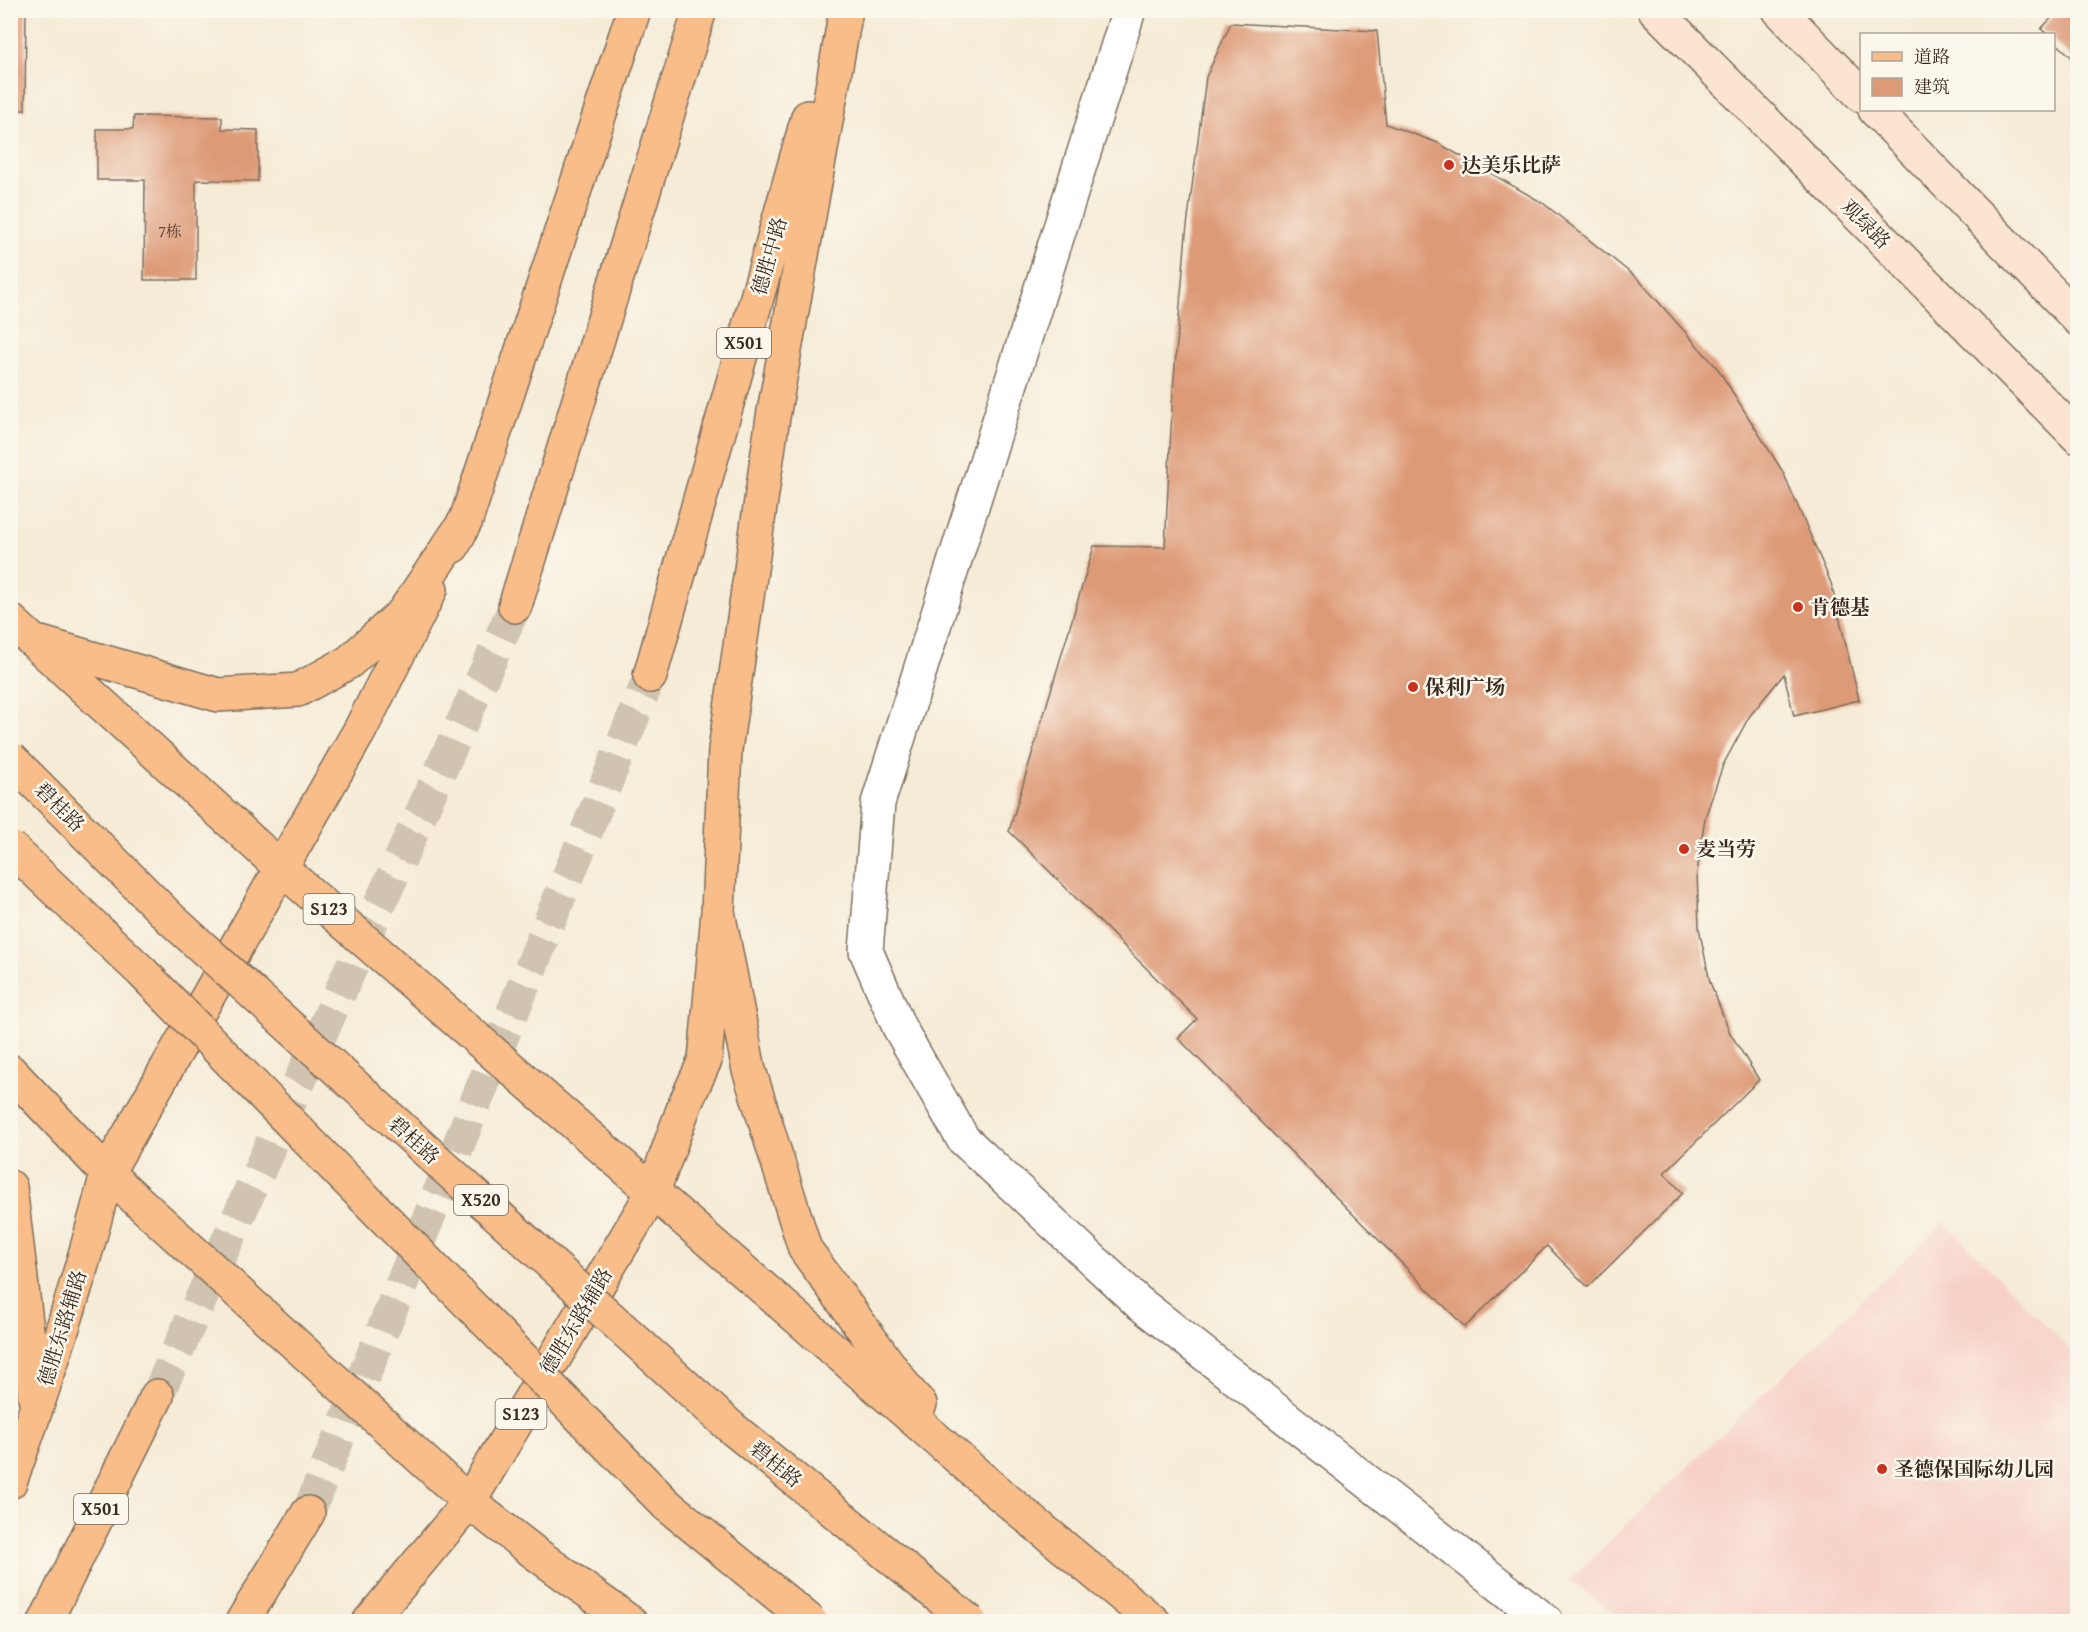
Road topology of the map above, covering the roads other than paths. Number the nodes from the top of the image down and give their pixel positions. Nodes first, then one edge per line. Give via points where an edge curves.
1 (634, 10) edge
2 (700, 10) edge
3 (838, 10) edge
4 (846, 10) edge
5 (1129, 10) edge
6 (1655, 10) edge
7 (1779, 10) edge
8 (1860, 94) edge
9 (1876, 111) edge
10 (2078, 319) edge
11 (2078, 437) edge
12 (466, 520) junction
13 (515, 606) tunnel mouth
14 (10, 620) edge
15 (36, 642) junction
16 (650, 675) tunnel mouth
17 (10, 758) edge
18 (10, 847) edge
19 (280, 867) junction
20 (718, 912) junction
21 (10, 1071) edge
22 (107, 1173) junction
23 (10, 1187) edge
24 (653, 1192) junction
25 (157, 1396) tunnel mouth
26 (37, 1410) junction
27 (10, 1482) edge
28 (996, 1491) junction
29 (469, 1502) junction
30 (308, 1513) tunnel mouth
31 (45, 1622) edge
32 (242, 1622) edge
33 (369, 1622) edge
34 (630, 1622) edge
35 (811, 1622) edge
36 (970, 1622) edge
37 (1154, 1622) edge
38 (1547, 1622) edge

1 - 12 main road
2 - 13 main road
3 - 16 main road, 德胜中路 / X501
4 - 20 main road via 773,417 725,750
5 - 38 street via 878,803 866,951 899,1027 963,1139 1138,1302
6 - 11 main road, 观绿路
7 - 8 main road
9 - 10 main road
12 - 15 main road via 403,613 349,662 298,690 218,694
12 - 19 main road, 德胜东路辅路 via 360,730
14 - 15 main road, S123
15 - 19 main road, S123
17 - 36 main road, 碧桂路 / X520, bridge via 170,918 733,1429
18 - 35 main road, bridge via 151,981 667,1505
19 - 22 main road, 德胜东路辅路
19 - 24 main road, S123
20 - 24 main road, 德胜东路辅路 via 705,1060
20 - 28 main road via 749,1070 805,1249 908,1391
21 - 22 main road
22 - 26 main road, 德胜东路辅路
22 - 29 main road
23 - 26 main road
24 - 28 main road
24 - 29 main road, 德胜东路辅路 / S123
25 - 31 main road, X501
26 - 27 main road, 德胜东路辅路
28 - 37 main road
29 - 33 main road, 德胜东路辅路 / S123
29 - 34 main road
30 - 32 main road

